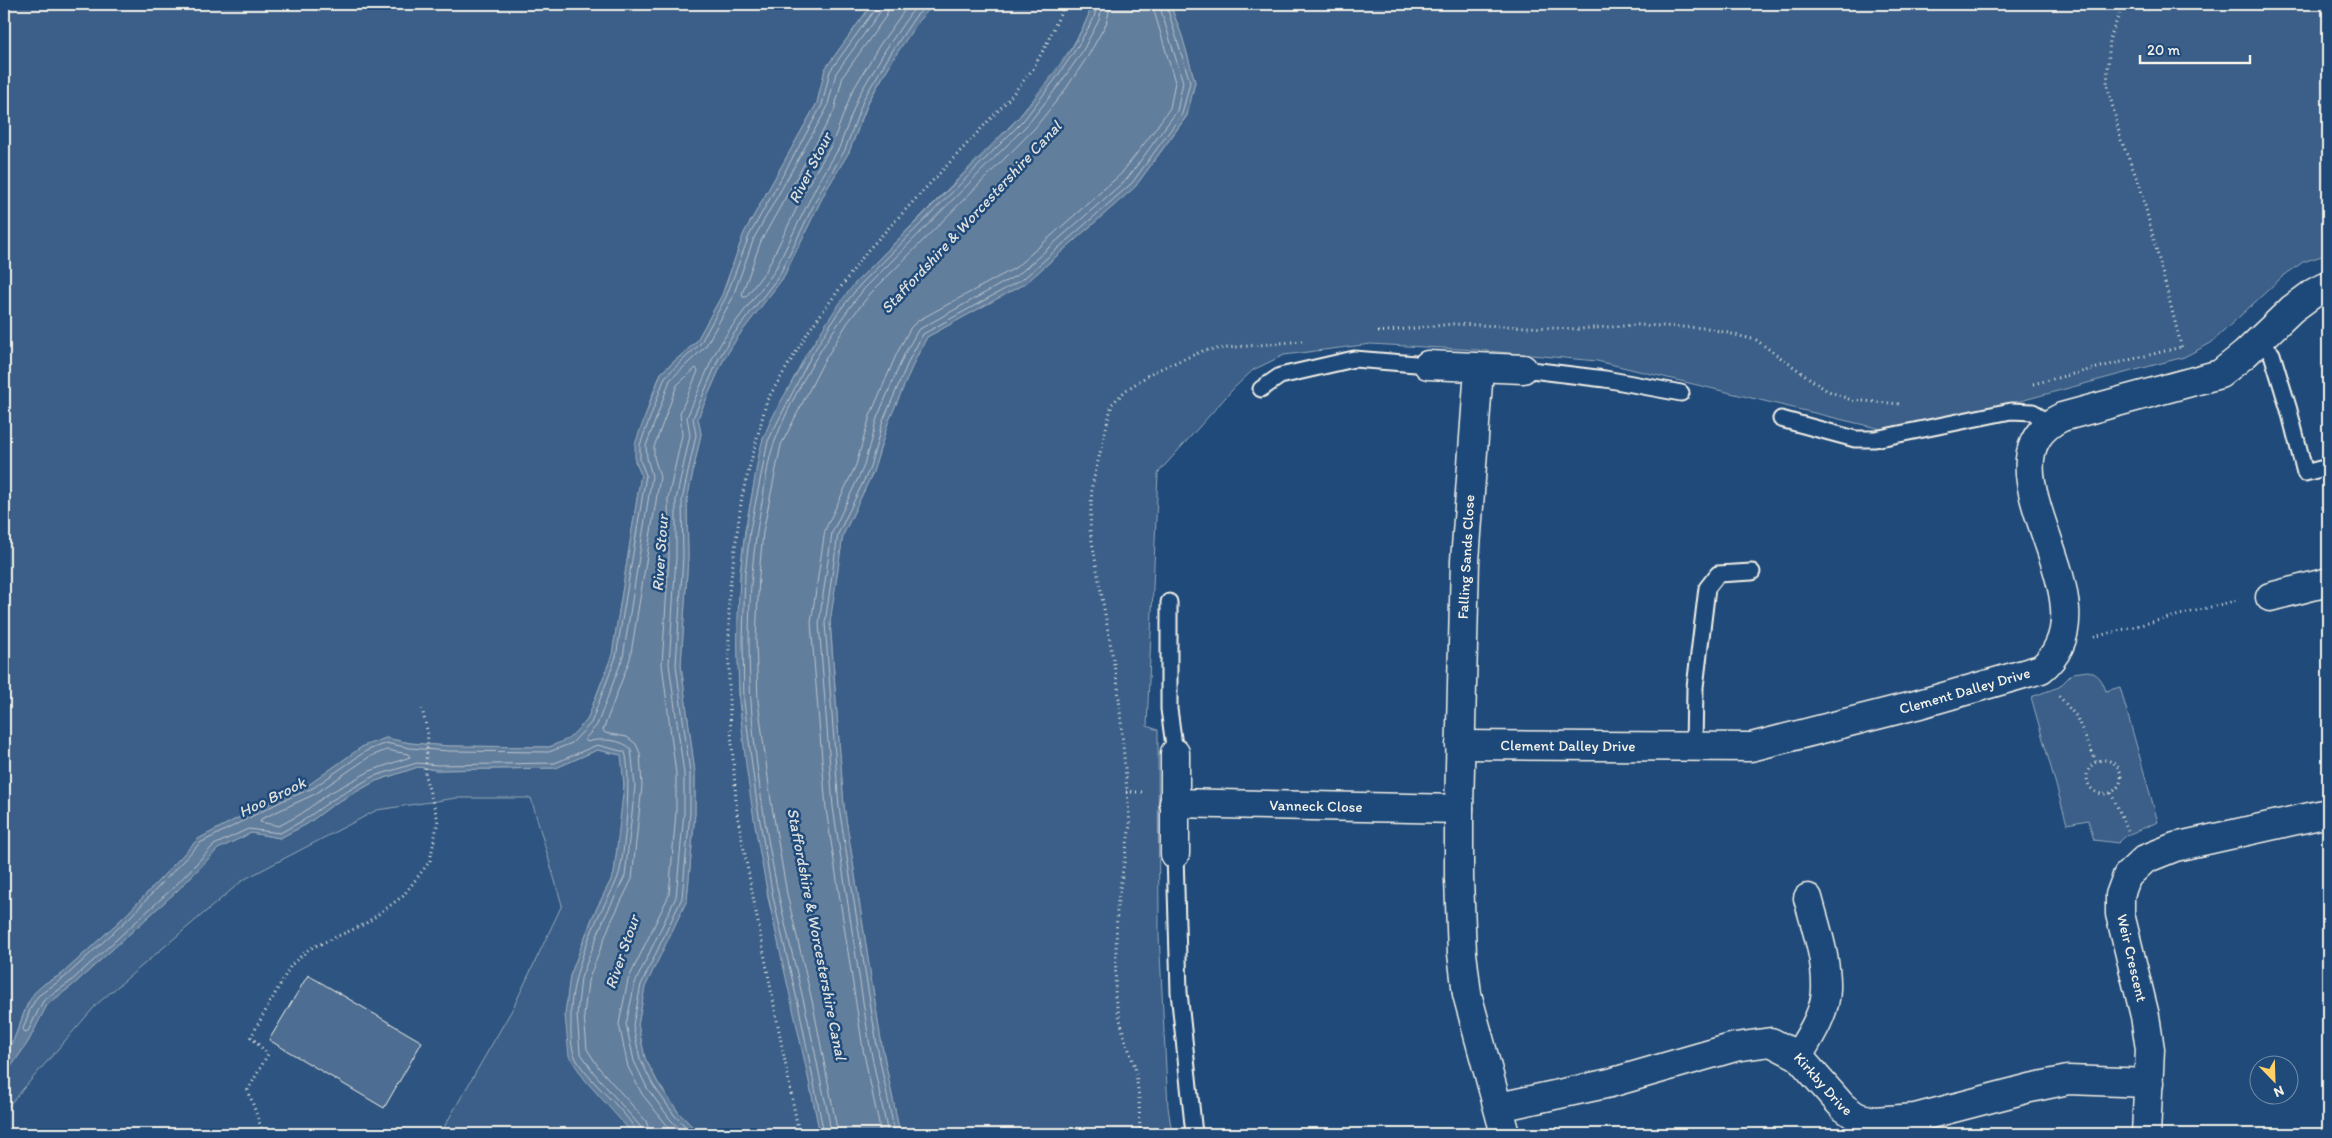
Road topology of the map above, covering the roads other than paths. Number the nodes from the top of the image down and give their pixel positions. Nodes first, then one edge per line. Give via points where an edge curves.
1 (2328, 286) edge
2 (2259, 341) junction
3 (1428, 365) joint
4 (1479, 369) junction
5 (1523, 369) joint
6 (1261, 389) dead end
7 (1681, 393) dead end
8 (1781, 419) dead end
9 (2047, 424) junction
10 (2328, 468) edge
11 (1752, 572) dead end
12 (2328, 582) edge
13 (2270, 597) road end
14 (1169, 602) dead end
15 (1460, 745) junction
16 (1694, 748) junction
17 (1175, 753) joint
18 (1174, 803) junction
19 (1458, 809) junction
20 (2328, 813) edge
21 (1175, 854) joint
22 (1808, 898) dead end
23 (1798, 1056) junction
24 (2149, 1082) junction
25 (1499, 1107) junction
26 (1194, 1134) edge
27 (1506, 1134) edge
28 (2146, 1134) edge

1 - 2 street via 2292,309
2 - 9 street via 2220,374 2062,417
2 - 10 lane via 2272,354 2305,473
3 - 4 street
3 - 6 lane via 1354,360 1280,376
4 - 5 street
4 - 15 street, Falling Sands Close via 1465,561
5 - 7 lane
8 - 9 lane via 1855,439 1875,439 2011,411 2032,412
9 - 16 street, Clement Dalley Drive via 2034,442 2030,467 2067,606 2066,628 2051,660 2041,669 1751,747
11 - 16 lane via 1718,574 1707,588 1695,687
12 - 13 street
14 - 17 lane via 1169,709
15 - 16 street, Clement Dalley Drive
15 - 19 street, Falling Sands Close
17 - 18 street
18 - 19 street, Vanneck Close
18 - 21 street
19 - 25 street, Falling Sands Close via 1462,953 1466,986
20 - 24 street, Weir Crescent via 2175,847 2145,859 2127,876 2120,895 2120,914 2145,1016 2150,1049
21 - 26 lane via 1179,992
22 - 23 street via 1823,958 1826,991 1816,1027
23 - 24 street, Kirkby Drive via 1843,1107 1857,1117 1874,1121 1916,1118 2068,1080
23 - 25 street, Kirkby Drive via 1771,1042 1734,1047 1610,1083
24 - 28 street, Weir Crescent
25 - 27 street, Falling Sands Close

